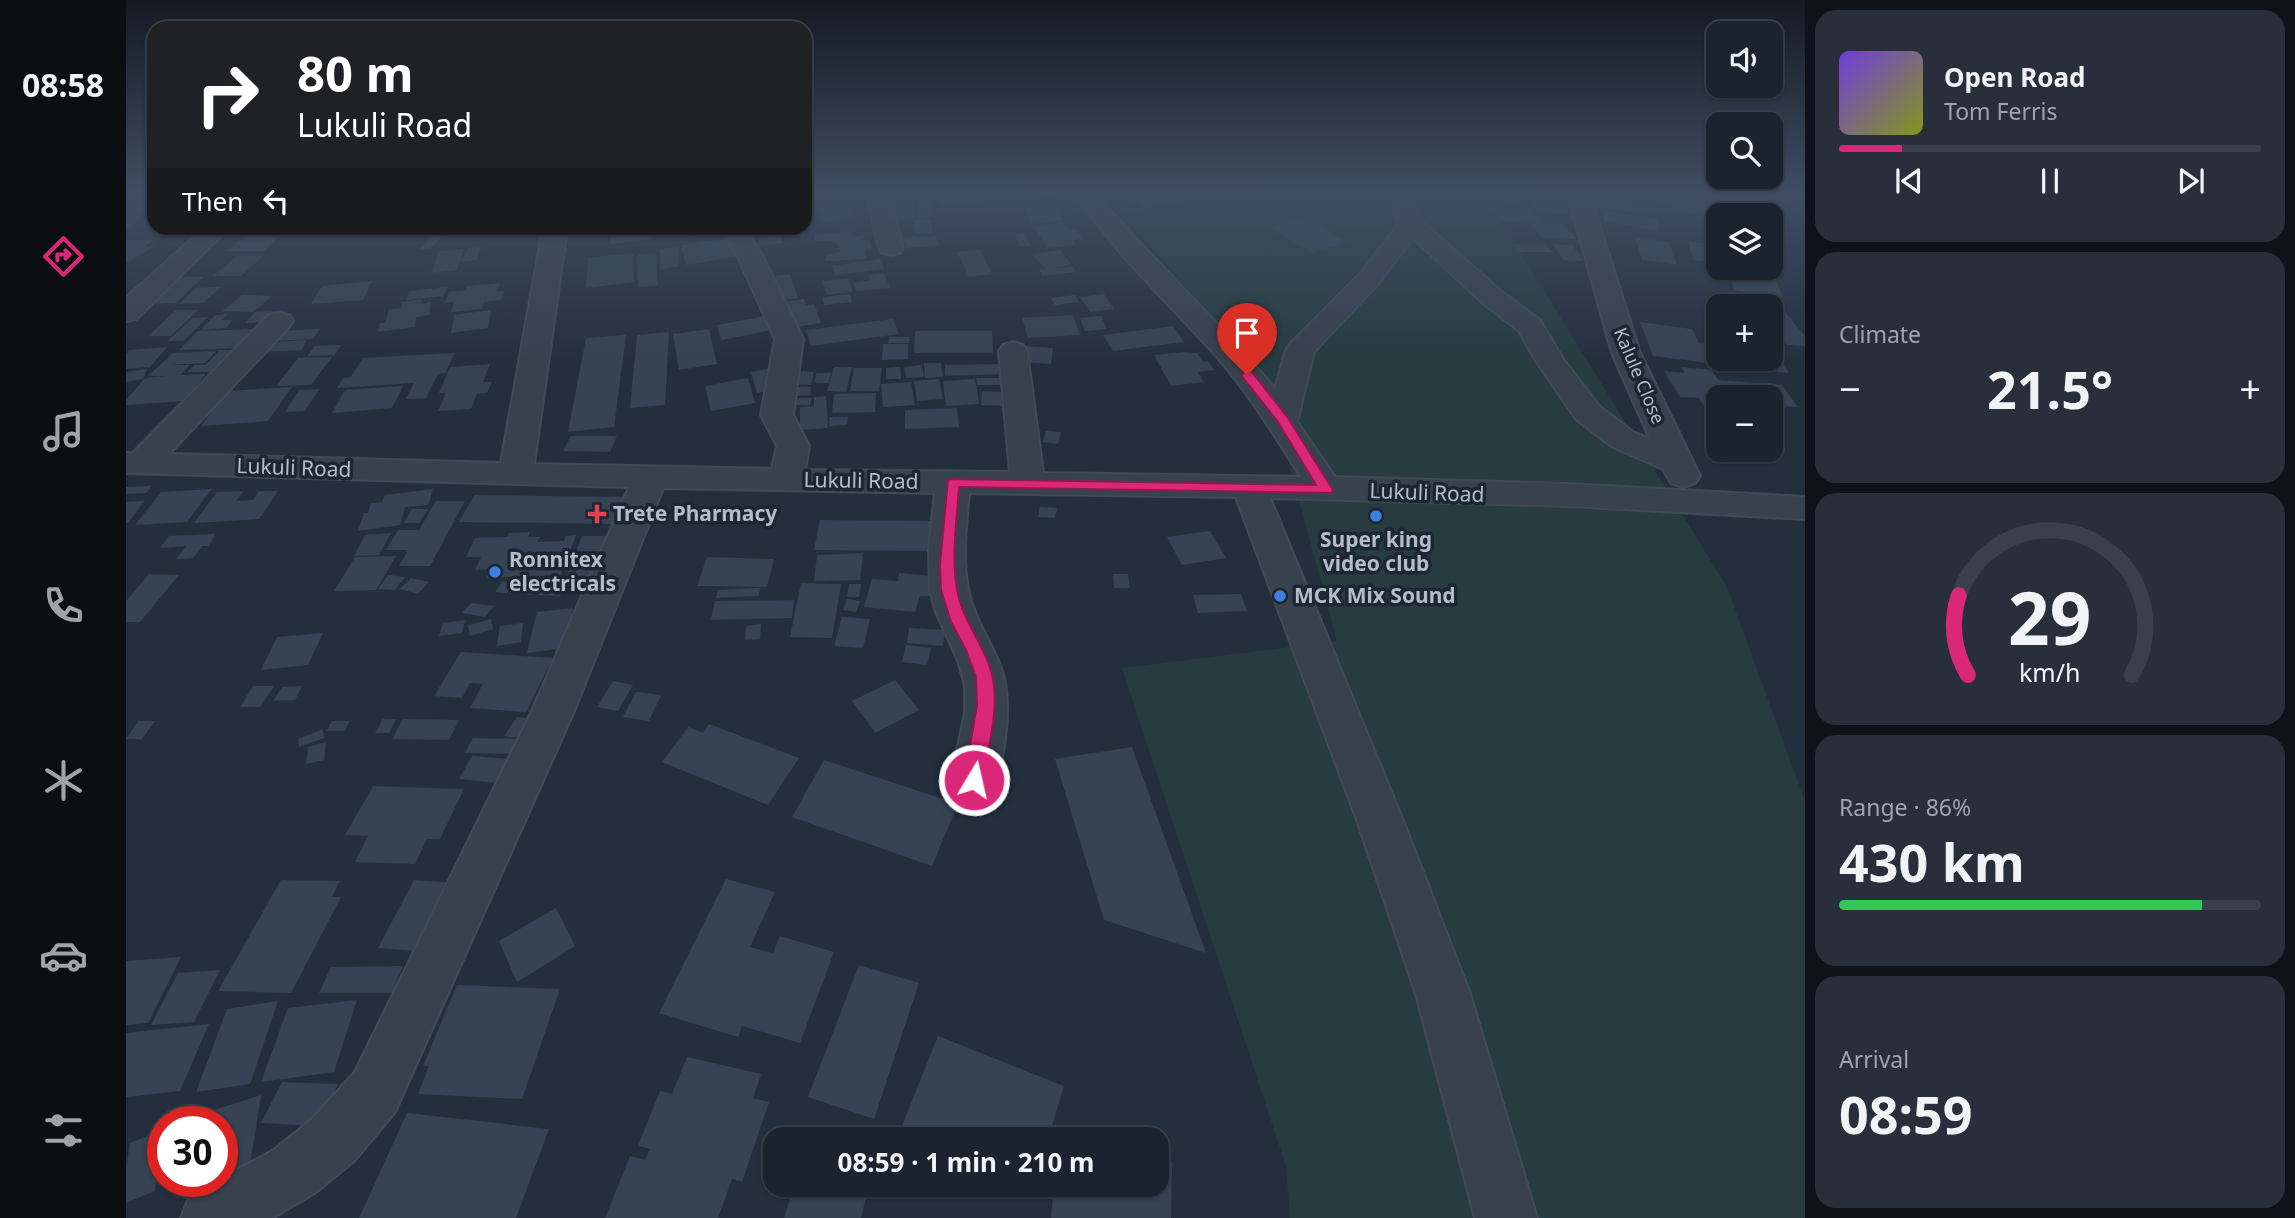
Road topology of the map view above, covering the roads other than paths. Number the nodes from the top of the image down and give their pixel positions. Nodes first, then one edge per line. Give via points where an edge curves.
1 (195, 249) edge
2 (552, 249) edge
3 (749, 249) edge
4 (1132, 249) edge
5 (1391, 249) edge
6 (1438, 249) edge
7 (1595, 249) edge
8 (126, 313) edge
9 (279, 321) dead end
10 (1013, 351) dead end
11 (1283, 421) junction
12 (134, 463) edge
13 (1677, 463) junction
14 (516, 475) junction
15 (650, 478) junction
16 (786, 480) junction
17 (953, 482) junction
18 (1028, 484) junction
19 (1250, 486) junction
20 (1326, 490) junction
21 (1694, 500) junction
22 (1805, 508) edge
23 (974, 780) dead end
24 (212, 1218) edge
25 (1506, 1218) edge

1 - 8 street
2 - 14 street
3 - 16 street via 789,335 777,415 793,446
4 - 11 street via 1230,354
5 - 11 street via 1369,279 1300,350
6 - 13 street via 1530,326 1588,413 1622,439
7 - 13 street, Kalule Close via 1626,353
9 - 12 street
10 - 18 street
11 - 20 street
12 - 14 street, Lukuli Road
13 - 21 street, Kalule Close
14 - 15 street, Lukuli Road
15 - 16 street, Lukuli Road
15 - 24 street via 553,710 375,1092 333,1140 295,1171
16 - 17 street, Lukuli Road
17 - 18 street, Lukuli Road
17 - 23 street via 949,590 984,677 986,705
18 - 19 street, Lukuli Road
19 - 20 street, Lukuli Road
19 - 25 street via 1443,994
20 - 21 street, Lukuli Road
21 - 22 street, Lukuli Road

